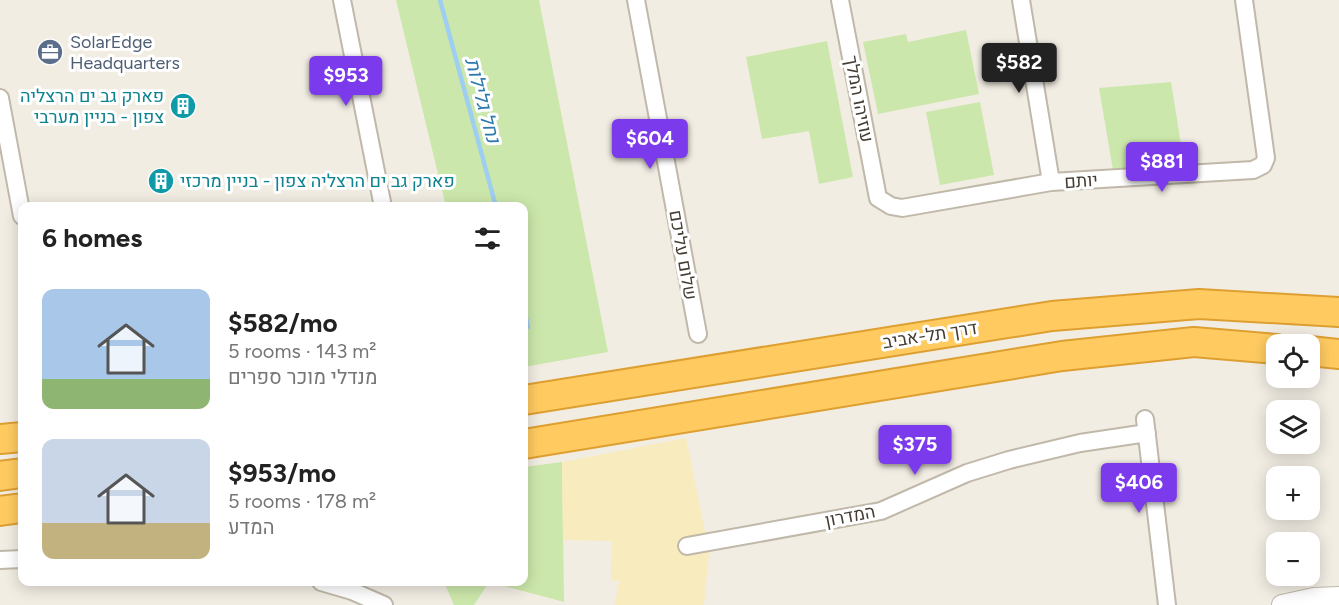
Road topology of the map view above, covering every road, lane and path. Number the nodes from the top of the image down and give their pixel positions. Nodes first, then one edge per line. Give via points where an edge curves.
1 (342, 0) edge
2 (636, 0) edge
3 (840, 0) edge
4 (1021, 0) edge
5 (1245, 0) edge
6 (0, 98) edge
7 (1051, 182) junction
8 (878, 198) joint
9 (19, 202) edge
10 (382, 202) edge
11 (1339, 312) edge
12 (698, 334) dead end
13 (1266, 348) edge
14 (1320, 352) edge
15 (1339, 354) edge
16 (618, 385) junction
17 (528, 393) edge
18 (528, 399) edge
19 (18, 437) edge
20 (0, 439) edge
21 (528, 443) edge
22 (18, 474) edge
23 (0, 476) edge
24 (18, 509) edge
25 (0, 511) edge
26 (687, 546) dead end
27 (18, 559) edge
28 (0, 560) edge
29 (335, 586) edge
30 (1339, 597) edge
31 (384, 605) edge
32 (1167, 605) edge
33 (1282, 605) edge

1 - 10 street
2 - 12 street, שלום עליכם
3 - 8 street, עוזיהו המלך
4 - 7 street
5 - 7 street, יותם via 1266,158 1263,165 1253,170
6 - 9 street
7 - 8 street, יותם via 902,208 891,207
11 - 16 highway, דרך תל-אביב via 1199,304 1052,316
13 - 21 highway via 1194,342 1062,356
14 - 15 highway
16 - 17 highway
16 - 18 highway, דרך תל-אביב
19 - 20 highway
22 - 23 highway
24 - 25 highway
26 - 32 street, המדרון via 881,511 967,473 1146,426
27 - 28 street
29 - 31 street
30 - 33 street

